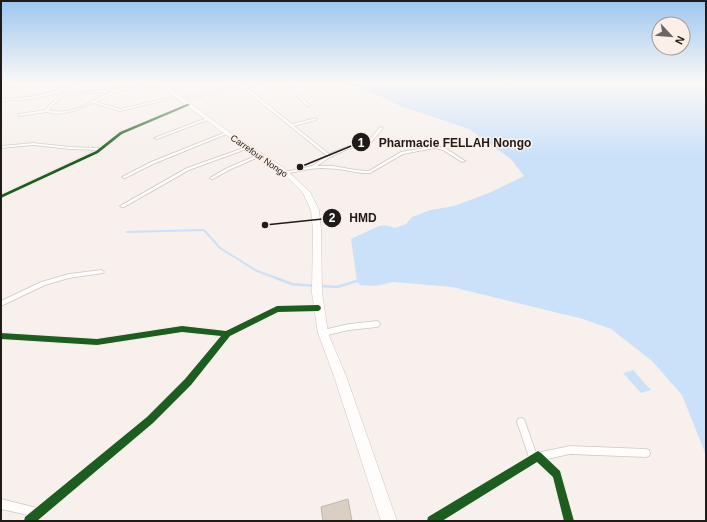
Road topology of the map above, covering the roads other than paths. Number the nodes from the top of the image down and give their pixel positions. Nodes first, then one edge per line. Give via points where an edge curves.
1 (50, 106) edge
2 (81, 106) edge
3 (104, 106) edge
4 (139, 106) edge
5 (185, 106) edge
6 (190, 106) edge
7 (270, 106) edge
8 (47, 111) junction
9 (20, 114) dead end
10 (208, 119) junction
11 (315, 119) dead end
12 (292, 125) junction
13 (381, 128) dead end
14 (227, 133) junction
15 (156, 138) dead end
16 (1, 147) edge
17 (250, 147) junction
18 (98, 149) junction
19 (261, 155) junction
20 (329, 156) junction
21 (463, 161) dead end
22 (314, 166) junction
23 (286, 173) junction
24 (124, 177) dead end
25 (212, 178) dead end
26 (1, 197) edge
27 (122, 206) dead end
28 (101, 272) dead end
29 (1, 304) edge
30 (318, 308) junction
31 (377, 324) dead end
32 (323, 333) junction
33 (228, 334) junction
34 (1, 336) edge
35 (521, 422) dead end
36 (646, 453) dead end
37 (536, 457) junction
38 (1, 504) edge
39 (38, 513) junction
40 (29, 521) edge
41 (389, 521) edge
42 (432, 521) edge
43 (569, 521) edge

1 - 8 street
2 - 8 street via 67,112
3 - 4 street via 122,110
5 - 18 street via 121,133
6 - 10 main road, Carrefour Nongo
7 - 12 street
8 - 9 street
10 - 14 main road, Carrefour Nongo
10 - 15 street
11 - 12 street
12 - 20 street
13 - 20 street via 368,144 347,148
14 - 17 main road, Carrefour Nongo
14 - 24 street via 152,162
16 - 18 street via 33,144
17 - 19 main road, Carrefour Nongo
17 - 27 street via 188,168
18 - 26 street via 97,152
19 - 23 main road, Carrefour Nongo
19 - 25 street
20 - 22 street
21 - 22 street via 444,149 435,147 402,153 365,173
22 - 23 street
23 - 30 main road, Carrefour Nongo via 306,192 315,210
28 - 29 street via 69,276 43,283
30 - 32 main road, Carrefour Nongo
30 - 33 street via 276,309
31 - 32 street
32 - 41 main road, Carrefour Nongo
33 - 34 street via 182,329 97,342
33 - 39 street via 188,382 150,420
35 - 37 street
36 - 37 street via 570,450
37 - 42 street
37 - 43 street via 556,474
38 - 39 street
39 - 40 street

